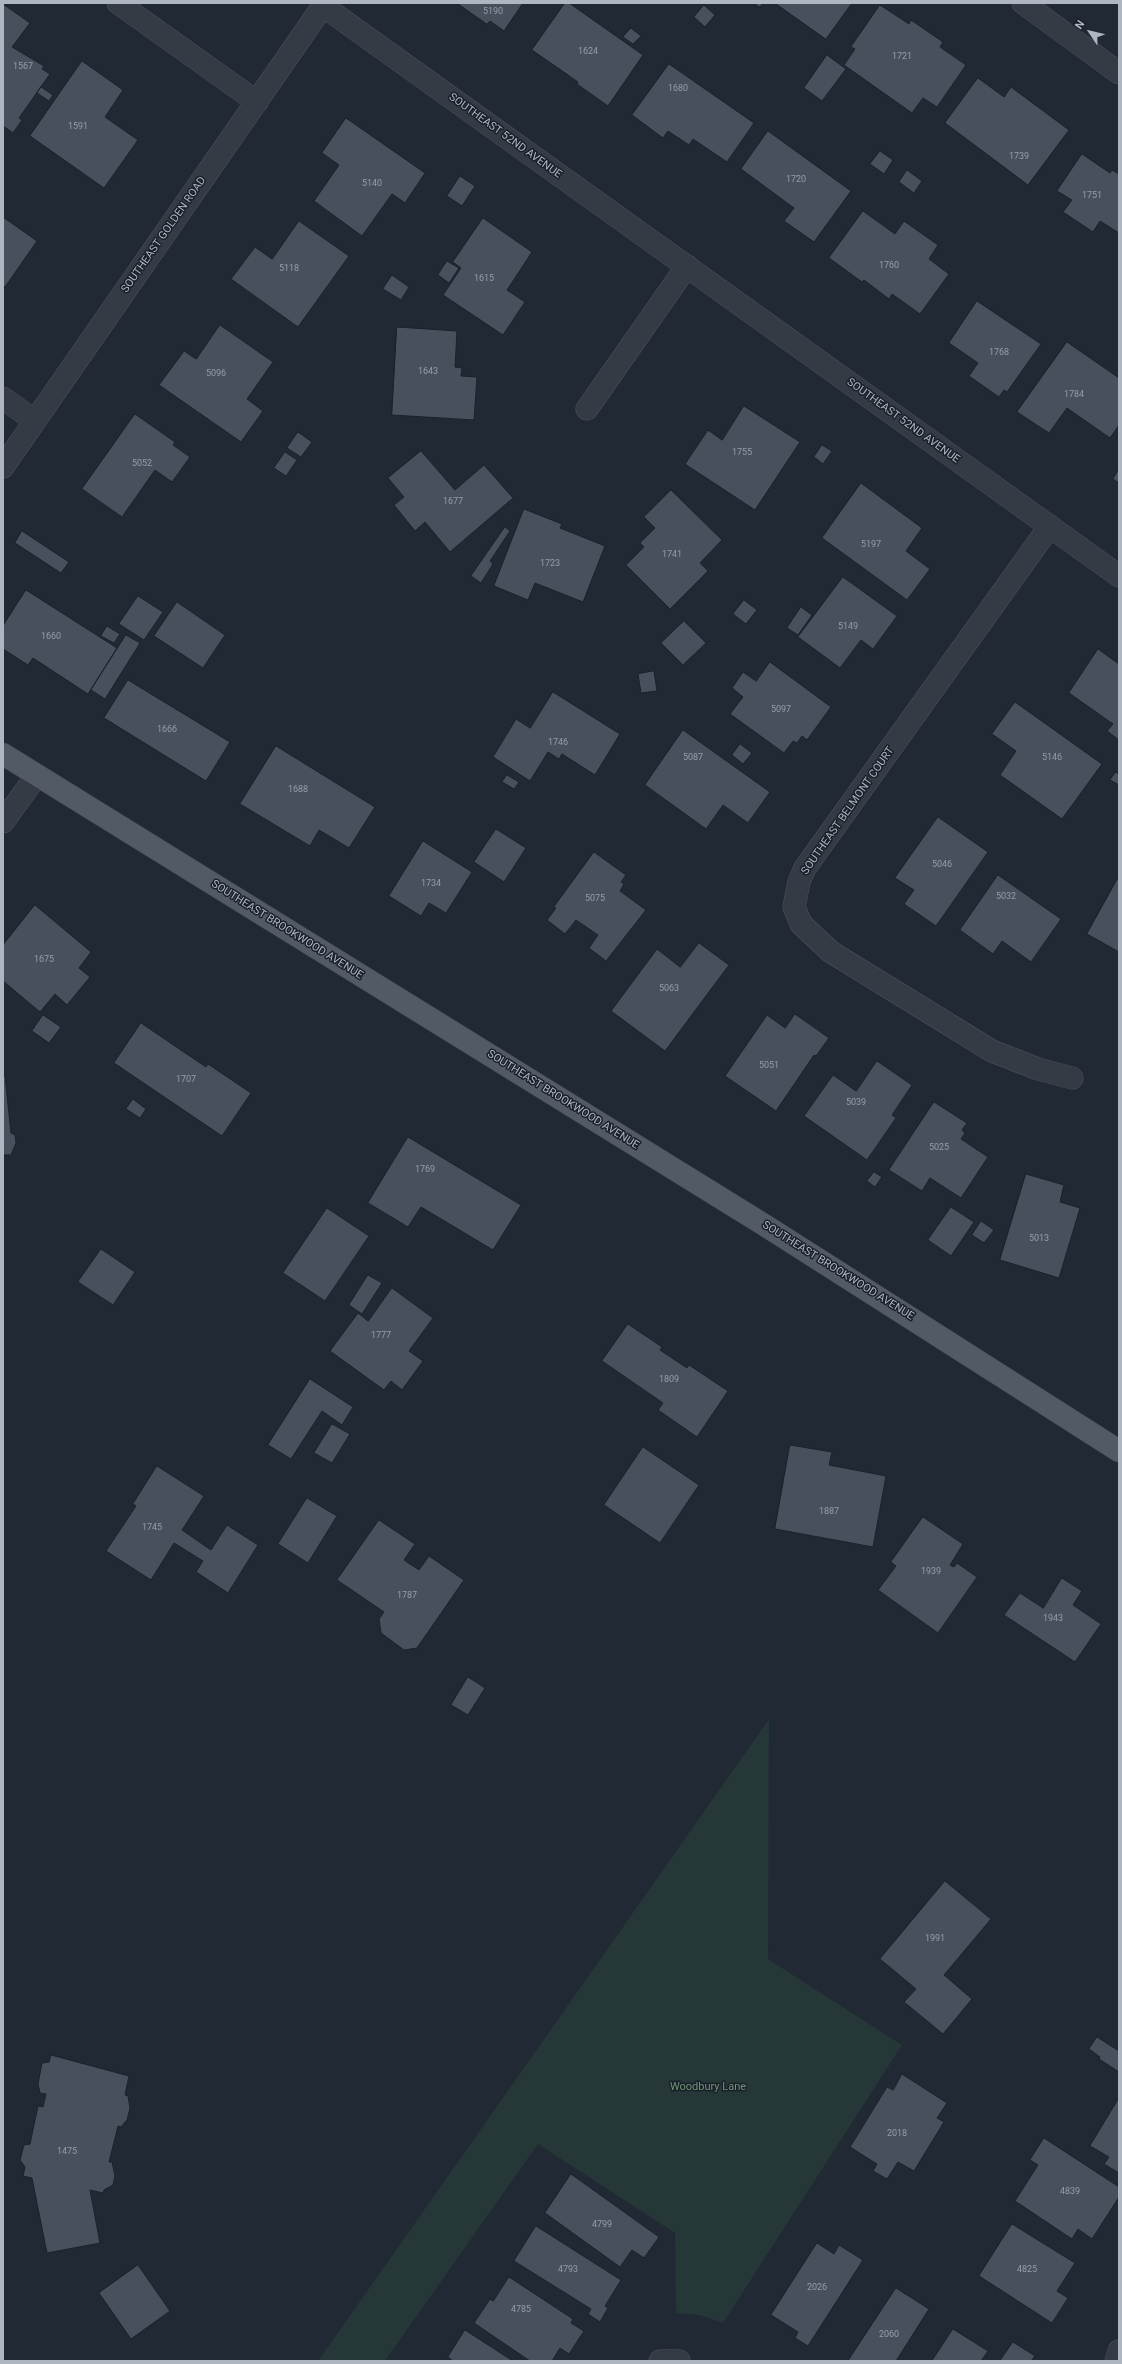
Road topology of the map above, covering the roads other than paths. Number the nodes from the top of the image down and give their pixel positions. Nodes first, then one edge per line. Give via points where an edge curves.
1 (118, 3) edge
2 (1023, 3) edge
3 (324, 4) edge
4 (1119, 73) edge
5 (257, 102) junction
6 (687, 266) junction
7 (3, 398) edge
8 (586, 409) dead end
9 (35, 421) junction
10 (3, 467) edge
11 (1050, 526) junction
12 (1119, 576) edge
13 (3, 754) edge
14 (37, 775) junction
15 (3, 822) edge
16 (1072, 1078) dead end
17 (1119, 1451) edge
18 (1119, 2351) edge
19 (1116, 2361) edge

1 - 5 street
2 - 4 street
3 - 5 street, SOUTHEAST GOLDEN ROAD
3 - 6 street, SOUTHEAST 52ND AVENUE
5 - 9 street, SOUTHEAST GOLDEN ROAD
6 - 8 street
6 - 11 street, SOUTHEAST 52ND AVENUE
7 - 9 street
9 - 10 street, SOUTHEAST GOLDEN ROAD
11 - 12 street, SOUTHEAST 52ND AVENUE
11 - 16 street, SOUTHEAST BELMONT COURT via 805,868 794,907 801,924 831,952 992,1051 1038,1069
13 - 14 main road, SOUTHEAST BROOKWOOD AVENUE
14 - 15 street
14 - 17 main road, SOUTHEAST BROOKWOOD AVENUE via 766,1226
18 - 19 street

